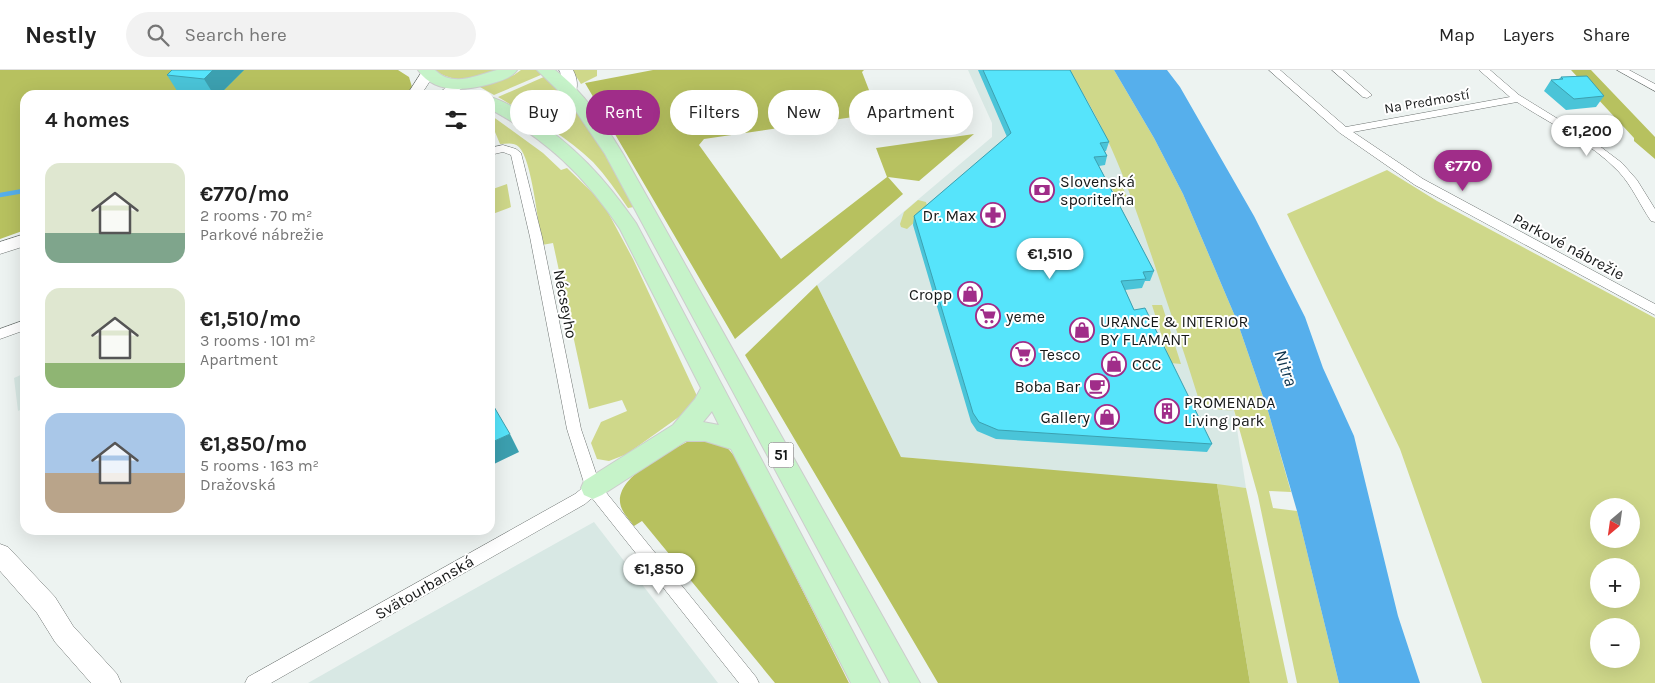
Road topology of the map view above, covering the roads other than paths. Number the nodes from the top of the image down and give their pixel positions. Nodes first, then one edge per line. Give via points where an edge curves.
1 (509, 70) edge
2 (544, 70) edge
3 (566, 70) edge
4 (1274, 70) edge
5 (1337, 70) edge
6 (1484, 70) edge
7 (1622, 70) edge
8 (427, 71) edge
9 (460, 84) junction
10 (1655, 88) edge
11 (417, 90) edge
12 (451, 90) edge
13 (470, 90) edge
14 (567, 90) edge
15 (569, 90) edge
16 (1367, 95) dead end
17 (1516, 99) junction
18 (576, 101) edge
19 (495, 105) edge
20 (1344, 132) junction
21 (495, 150) edge
22 (1655, 218) edge
23 (20, 242) edge
24 (0, 248) edge
25 (1655, 310) edge
26 (20, 327) edge
27 (0, 334) edge
28 (713, 387) junction
29 (681, 432) junction
30 (741, 442) junction
31 (593, 488) junction
32 (0, 554) edge
33 (108, 683) edge
34 (254, 683) edge
35 (750, 683) edge
36 (866, 683) edge
37 (906, 683) edge

1 - 9 main road via 482,82
2 - 14 main road, 51
3 - 15 street via 570,77
4 - 20 street, Parkové nábrežie
5 - 16 street
6 - 17 street
7 - 10 street
8 - 9 main road via 440,81
8 - 11 street
9 - 12 street
9 - 13 main road
17 - 20 street, Na Predmostí
17 - 22 street via 1599,149 1620,166
18 - 37 main road, 51 via 614,154
19 - 28 main road, 51 via 554,140 600,184 629,228
20 - 25 street, Parkové nábrežie via 1458,205
21 - 31 street, Nécseyho via 508,148 516,153 574,429
23 - 24 street
26 - 27 street
28 - 29 main road via 703,406
28 - 30 main road, 51
29 - 30 main road via 712,431
29 - 31 main road
30 - 36 main road, 51
31 - 34 street, Svätourbanská via 580,499
31 - 35 street
32 - 33 street via 46,605 64,634

